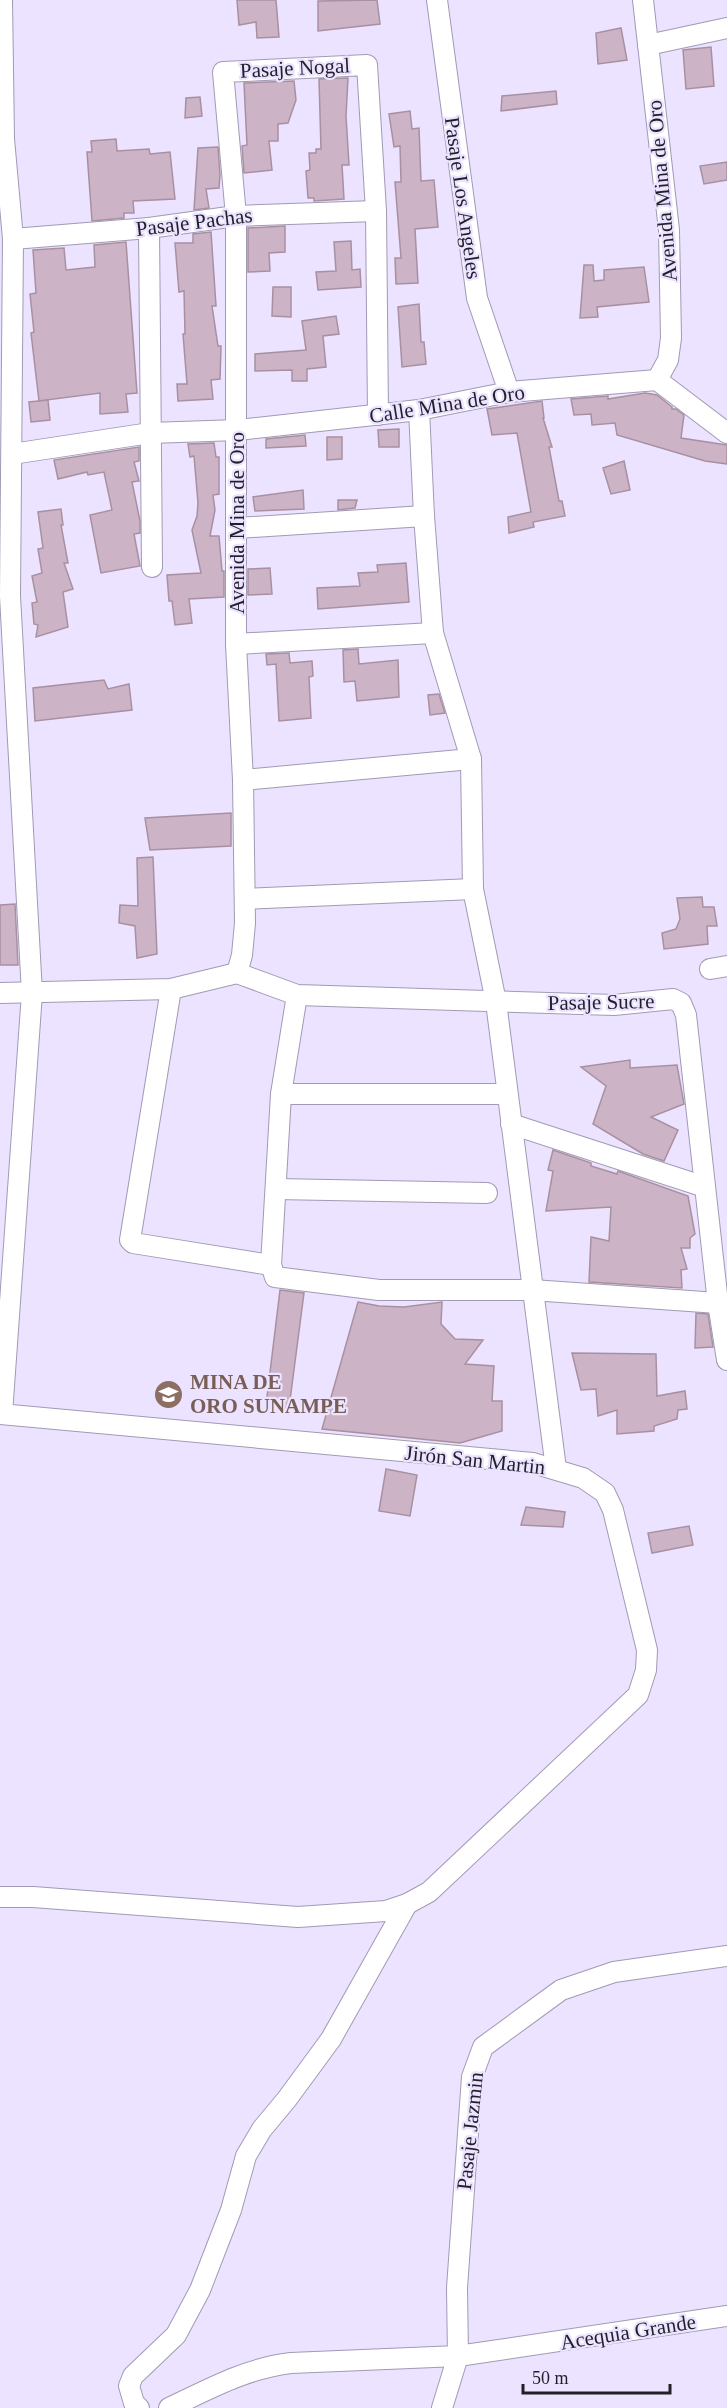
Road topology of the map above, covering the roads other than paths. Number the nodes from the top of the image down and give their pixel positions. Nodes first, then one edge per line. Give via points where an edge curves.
1 (2, 0) edge
2 (437, 0) edge
3 (643, 0) edge
4 (727, 28) edge
5 (648, 45) junction
6 (1, 64) edge
7 (223, 72) joint
8 (376, 211) junction
9 (236, 216) junction
10 (148, 228) junction
11 (13, 239) junction
12 (657, 380) junction
13 (509, 393) junction
14 (419, 410) junction
15 (378, 415) junction
16 (238, 430) junction
17 (150, 433) junction
18 (727, 433) edge
19 (12, 454) junction
20 (424, 516) junction
21 (238, 528) junction
22 (152, 567) dead end
23 (433, 633) junction
24 (236, 644) junction
25 (471, 759) junction
26 (243, 780) junction
27 (473, 889) junction
28 (244, 899) junction
29 (237, 973) junction
30 (171, 989) junction
31 (0, 993) edge
32 (32, 993) junction
33 (297, 995) junction
34 (496, 1002) junction
35 (281, 1094) junction
36 (507, 1094) junction
37 (511, 1124) junction
38 (705, 1187) junction
39 (276, 1189) junction
40 (487, 1193) dead end
41 (271, 1265) junction
42 (532, 1290) junction
43 (718, 1303) junction
44 (727, 1360) edge
45 (1, 1414) edge
46 (556, 1469) junction
47 (0, 1897) edge
48 (407, 1904) junction
49 (727, 1956) edge
50 (727, 2316) edge
51 (458, 2356) junction
52 (139, 2408) edge
53 (169, 2408) edge
54 (442, 2408) edge

1 - 6 street
2 - 13 street, Pasaje Los Angeles via 477,298
3 - 5 street, Avenida Mina de Oro
4 - 5 street
5 - 12 street, Avenida Mina de Oro via 669,230 671,338 668,360
6 - 11 street
7 - 8 street, Pasaje Nogal via 367,65
7 - 9 street, Avenida Mina de Oro
8 - 9 street, Pasaje Pachas
8 - 15 street
9 - 10 street, Pasaje Pachas
9 - 16 street, Avenida Mina de Oro
10 - 11 street, Pasaje Pachas
10 - 17 street
11 - 19 street
12 - 13 street, Calle Mina de Oro
12 - 18 street
13 - 14 street, Calle Mina de Oro
14 - 15 street, Calle Mina de Oro
14 - 20 street
15 - 16 street, Calle Mina de Oro
16 - 17 street, Calle Mina de Oro
16 - 21 street, Avenida Mina de Oro
17 - 19 street, Calle Mina de Oro
17 - 22 street
19 - 32 street via 10,596
20 - 21 street
20 - 23 street
21 - 24 street, Avenida Mina de Oro
23 - 24 street
23 - 25 street
24 - 26 street, Avenida Mina de Oro
25 - 26 street
25 - 27 street
26 - 28 street, Avenida Mina de Oro
27 - 28 street
27 - 34 street
28 - 29 street, Avenida Mina de Oro via 242,955
29 - 30 street
29 - 33 street, Pasaje Sucre
30 - 32 street
30 - 41 street via 130,1240
31 - 32 street
32 - 45 street
33 - 34 street, Pasaje Sucre
33 - 35 street
34 - 36 street
34 - 38 street, Pasaje Sucre via 614,1005 673,999 681,1003 686,1015
35 - 36 street
35 - 39 street
36 - 37 street
37 - 38 street
37 - 42 street
38 - 43 street, Pasaje Sucre
39 - 40 street
39 - 41 street
41 - 42 street via 275,1277 379,1290
42 - 43 street
42 - 46 street
43 - 44 street, Pasaje Sucre
45 - 46 street, Jirón San Martin via 533,1463
46 - 48 street, Jirón San Martin via 583,1478 605,1493 613,1510 647,1650 638,1695 429,1892
47 - 48 street via 298,1917 386,1911
48 - 52 street via 331,2039 262,2128 246,2156 231,2210 200,2290 176,2335 133,2376 129,2386
49 - 51 street, Pasaje Jazmin via 614,1972 561,1990 483,2047 472,2077 457,2288
50 - 51 street, Acequia Grande
51 - 53 street, Acequia Grande via 267,2366
51 - 54 street, Pasaje Jazmin

